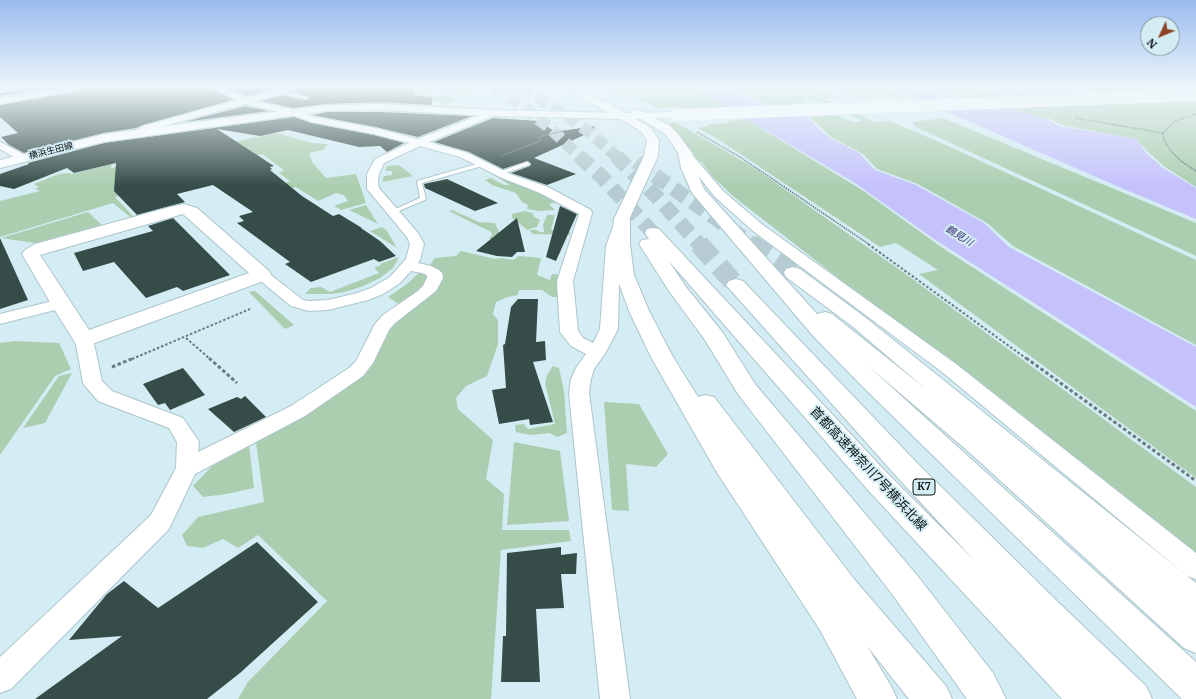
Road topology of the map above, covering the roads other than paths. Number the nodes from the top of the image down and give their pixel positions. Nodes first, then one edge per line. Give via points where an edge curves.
1 (173, 121) edge
2 (228, 121) edge
3 (319, 121) edge
4 (474, 121) edge
5 (633, 121) edge
6 (653, 121) edge
7 (136, 133) junction
8 (418, 143) junction
9 (0, 145) edge
10 (686, 153) junction
11 (23, 158) junction
12 (0, 164) edge
13 (483, 164) junction
14 (527, 164) dead end
15 (499, 173) junction
16 (392, 212) junction
17 (639, 229) junction
18 (756, 258) junction
19 (408, 266) junction
20 (793, 273) tunnel mouth
21 (262, 275) junction
22 (736, 284) tunnel mouth
23 (61, 304) junction
24 (639, 311) junction
25 (0, 319) edge
26 (84, 339) junction
27 (597, 352) junction
28 (187, 468) junction
29 (1196, 568) edge
30 (1196, 603) edge
31 (1196, 636) edge
32 (0, 678) edge
33 (1196, 687) edge
34 (927, 692) edge
35 (615, 699) edge
36 (878, 699) edge
37 (987, 699) edge
38 (1088, 699) edge
39 (1133, 699) edge

1 - 7 street
2 - 7 main road, 横浜生田線
3 - 8 street via 375,131
4 - 8 street
5 - 17 main road via 646,130 653,148 631,196
6 - 10 main road via 665,128
7 - 11 main road, 横浜生田線 via 104,138
8 - 13 street via 464,155
8 - 16 street via 386,156 375,168 373,189
9 - 11 street
10 - 18 main road via 696,190
10 - 29 street via 719,194 758,228 949,368
11 - 12 main road, 横浜生田線
13 - 15 street
13 - 16 lane via 419,182 423,199
14 - 15 lane
15 - 27 street via 544,190 586,213 565,282 569,332 577,342
16 - 19 street via 417,244 413,260
17 - 24 main road via 620,244 625,275
17 - 27 street via 613,246 609,329
17 - 37 main road via 679,291 715,338 746,389 899,578
17 - 38 main road, 首都高速神奈川7号横浜北線 / K7
18 - 31 main road via 978,445
18 - 33 main road via 872,383
19 - 21 street via 394,280 377,291 328,305 310,306 297,303
19 - 28 street via 426,269 434,273 435,278 424,294 389,319 381,328 364,363 356,372 298,411
20 - 30 main road via 917,369
21 - 23 main road via 191,211 176,210 34,250 31,254
21 - 26 main road
22 - 39 main road, K7 via 908,471
23 - 25 street
23 - 26 main road
24 - 34 main road via 842,589
24 - 36 main road via 662,357 726,464 832,620
26 - 28 street via 93,383 105,396 176,423 188,442
27 - 35 street via 585,368 579,393
28 - 32 street via 160,522

